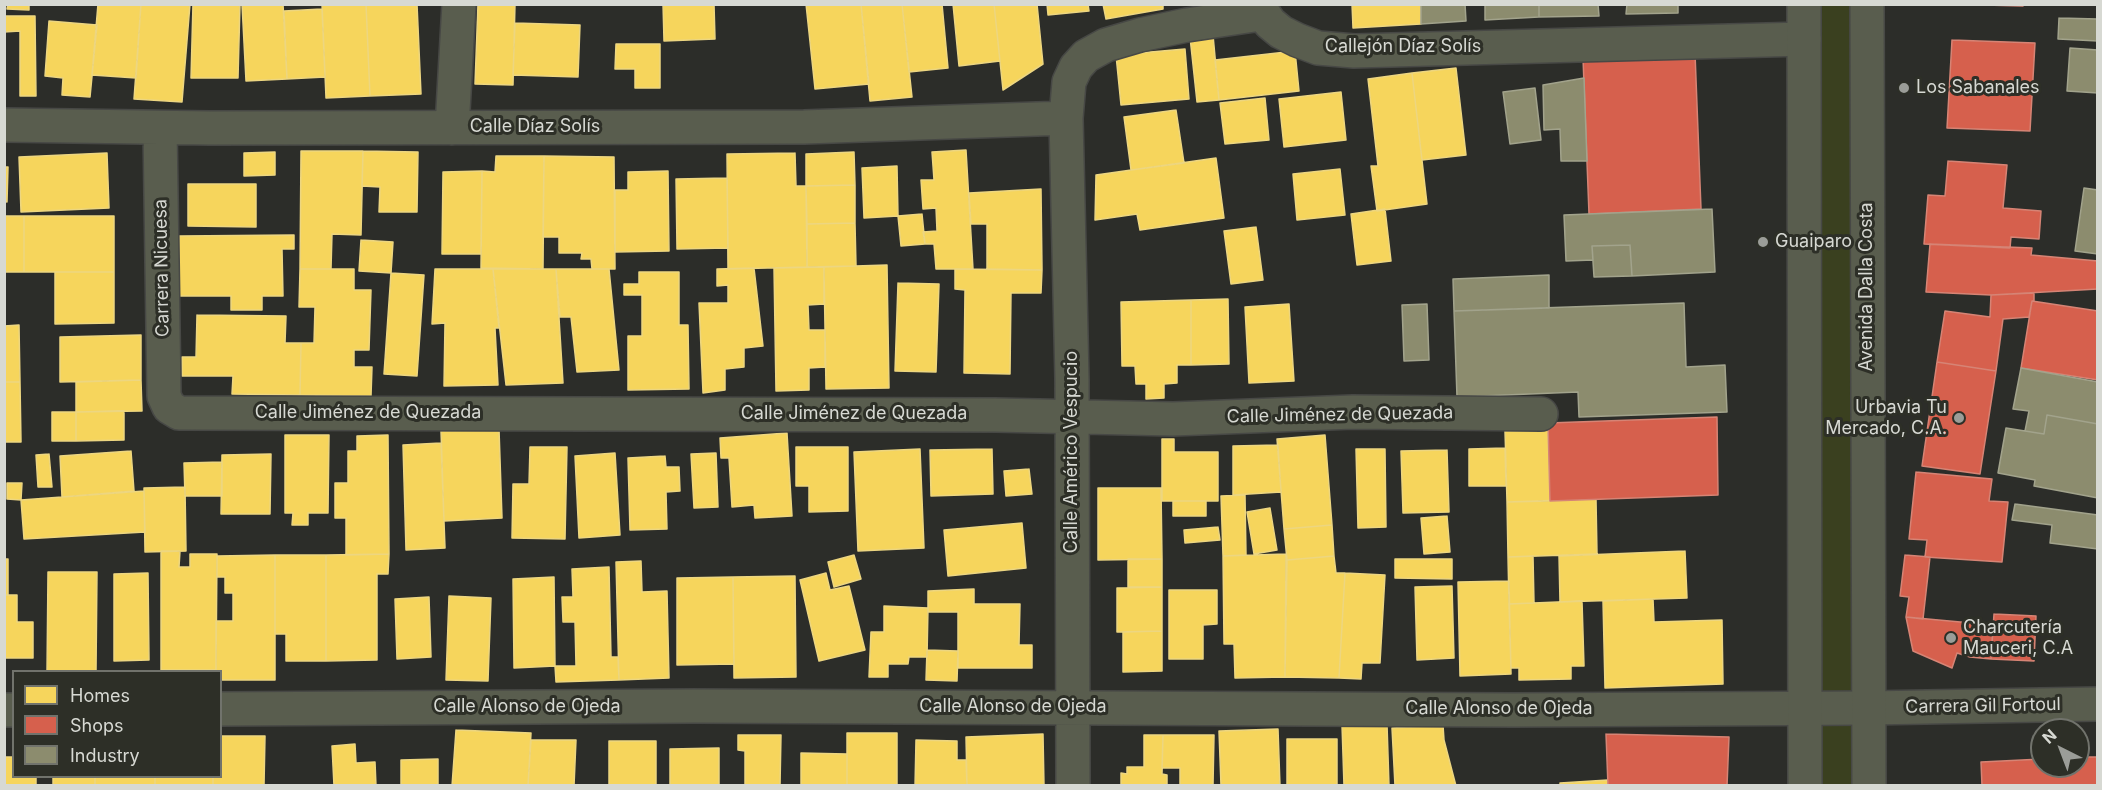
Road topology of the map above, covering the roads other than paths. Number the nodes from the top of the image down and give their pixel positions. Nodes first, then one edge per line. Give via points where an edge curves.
1 (459, 4) edge
2 (1804, 4) edge
3 (1866, 4) edge
4 (1259, 9) edge
5 (1804, 39) junction
6 (1066, 118) junction
7 (4, 125) edge
8 (160, 128) junction
9 (452, 128) junction
10 (169, 407) joint
11 (1541, 414) dead end
12 (1072, 417) junction
13 (2097, 704) edge
14 (1073, 708) junction
15 (1805, 708) junction
16 (1869, 708) junction
17 (222, 709) edge
18 (1073, 786) edge
19 (1805, 786) edge
20 (1869, 786) edge

1 - 9 street
2 - 5 street
3 - 16 street, Avenida Dalla Costa
4 - 5 street, Callejón Díaz Solís via 1281,32 1297,40 1318,48 1354,51
4 - 6 street, Callejón Díaz Solís via 1140,35 1106,45 1086,56 1069,82
5 - 15 street
6 - 9 street, Calle Díaz Solís via 804,127
6 - 12 street, Calle Américo Vespucio
7 - 8 street, Calle Díaz Solís
8 - 9 street, Calle Díaz Solís
8 - 10 street, Carrera Nicuesa via 164,389
10 - 12 street, Calle Jiménez de Quezada via 179,412 210,413
11 - 12 street, Calle Jiménez de Quezada via 1353,412
12 - 14 street, Calle Américo Vespucio
13 - 16 street, Carrera Gil Fortoul
14 - 15 street, Calle Alonso de Ojeda
14 - 17 street, Calle Alonso de Ojeda
14 - 18 street, Calle Américo Vespucio
15 - 16 street, Carrera Gil Fortoul
15 - 19 street
16 - 20 street, Avenida Dalla Costa

